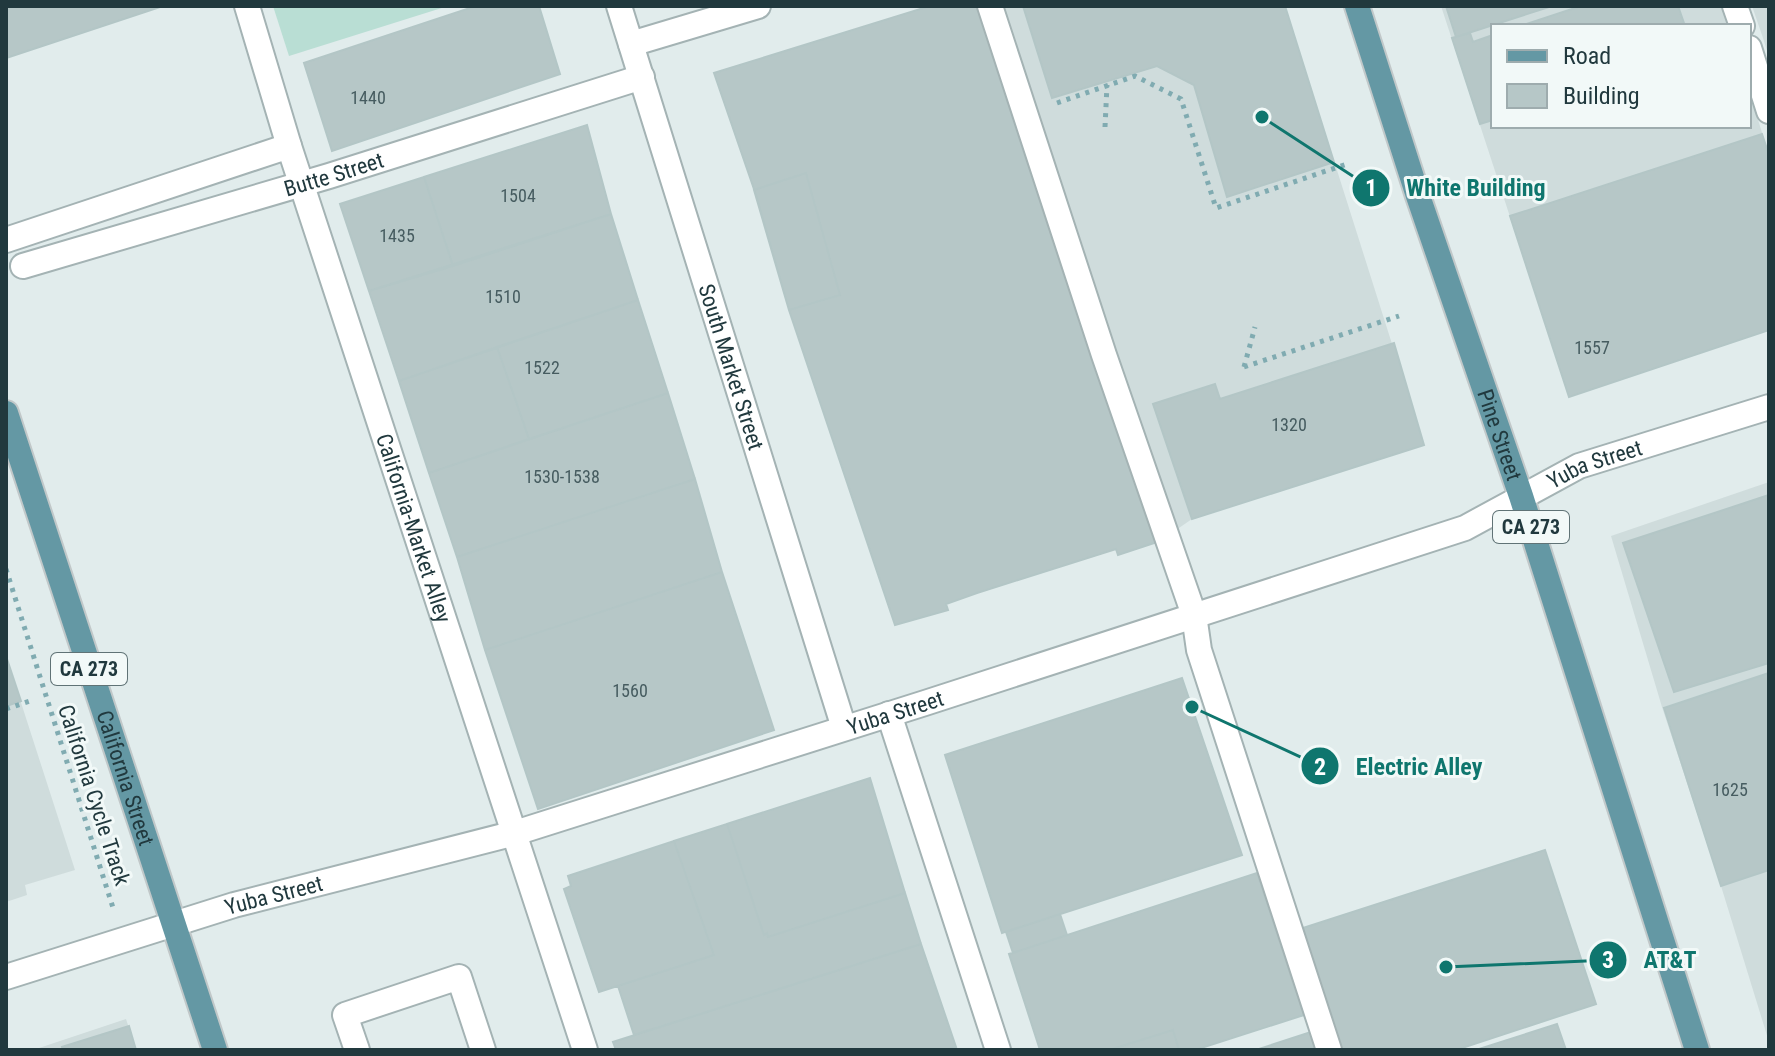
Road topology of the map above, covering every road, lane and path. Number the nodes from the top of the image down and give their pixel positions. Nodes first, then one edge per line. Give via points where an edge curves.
1 (247, 6) edge
2 (619, 6) edge
3 (758, 6) edge
4 (990, 6) edge
5 (1357, 6) edge
6 (631, 44) junction
7 (1751, 54) edge
8 (642, 77) junction
9 (1107, 85) junction
10 (1047, 106) dead end
11 (1769, 111) edge
12 (1105, 127) dead end
13 (289, 146) junction
14 (1347, 164) dead end
15 (302, 184) junction
16 (6, 240) edge
17 (23, 266) dead end
18 (1399, 316) dead end
19 (1255, 327) dead end
20 (1769, 407) edge
21 (6, 413) edge
22 (1521, 496) junction
23 (6, 569) edge
24 (1194, 615) junction
25 (30, 701) dead end
26 (6, 709) edge
27 (889, 714) junction
28 (844, 728) junction
29 (515, 833) junction
30 (175, 924) junction
31 (123, 939) junction
32 (6, 977) edge
33 (215, 1050) edge
34 (357, 1050) edge
35 (483, 1050) edge
36 (585, 1050) edge
37 (998, 1050) edge
38 (1329, 1050) edge
39 (1697, 1050) edge

1 - 13 street, California-Market Alley
2 - 6 street, South Market Street
3 - 6 street
4 - 24 street
5 - 22 main road, Pine Street / CA 273
6 - 8 street, South Market Street
7 - 11 street
8 - 15 street, Butte Street
8 - 28 street, South Market Street
9 - 10 path
9 - 12 path
9 - 14 path via 1135,76 1181,99 1216,208
13 - 15 street, California-Market Alley
13 - 16 street
15 - 17 street, Butte Street
15 - 29 street, California-Market Alley
18 - 19 path via 1244,367
20 - 22 street, Yuba Street via 1579,466
21 - 30 main road, California Street / CA 273
22 - 24 street, Yuba Street via 1465,528
22 - 39 main road, Pine Street / CA 273
23 - 31 path, California Cycle Track
24 - 27 street, Yuba Street
24 - 38 street via 1199,650
25 - 26 path
27 - 28 street, Yuba Street
27 - 37 street
28 - 29 street, Yuba Street
29 - 30 street, Yuba Street
29 - 36 street, California-Market Alley
30 - 31 street, Yuba Street
30 - 33 main road, California Street / CA 273
31 - 32 street, Yuba Street
34 - 35 street via 345,1015 459,977

